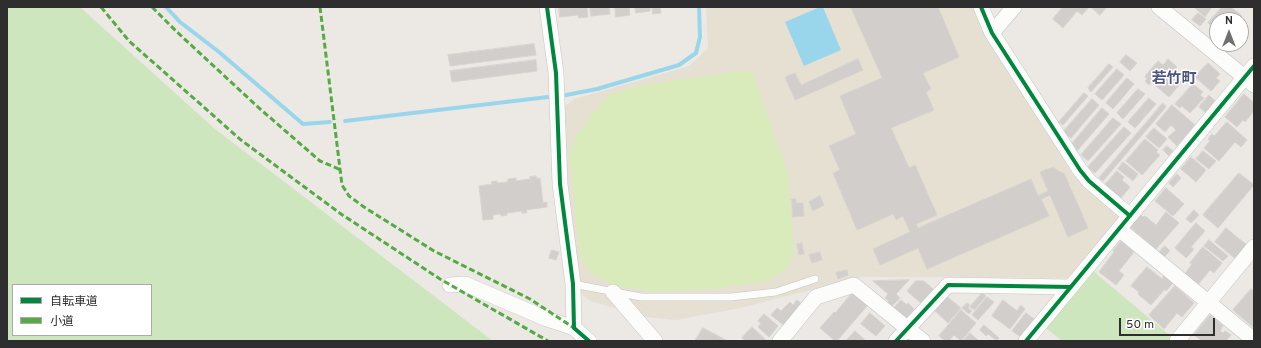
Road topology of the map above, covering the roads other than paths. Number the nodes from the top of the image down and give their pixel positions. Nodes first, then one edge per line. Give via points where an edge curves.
1 (547, 7) edge
2 (981, 7) edge
3 (1014, 7) edge
4 (1160, 7) edge
5 (992, 33) junction
6 (1251, 76) edge
7 (1130, 216) junction
8 (1119, 229) junction
9 (1254, 247) edge
10 (815, 279) dead end
11 (573, 284) junction
12 (450, 286) dead end
13 (1071, 287) junction
14 (613, 292) junction
15 (1209, 302) junction
16 (574, 328) junction
17 (907, 328) junction
18 (1254, 340) edge
19 (589, 341) edge
20 (655, 341) edge
21 (780, 341) edge
22 (896, 341) edge
23 (923, 341) edge
24 (1026, 341) edge
25 (1177, 341) edge

1 - 11 street via 556,73 560,184
2 - 5 street
3 - 5 street
4 - 6 street
5 - 7 street via 1080,170 1089,181
6 - 7 street
7 - 8 street
8 - 13 street
8 - 15 street
9 - 15 street
10 - 14 lane via 776,292 731,297 641,297
11 - 14 lane
11 - 16 street
12 - 16 street via 465,284
13 - 17 street via 948,285
13 - 24 street
14 - 20 street
15 - 18 street
15 - 25 street
16 - 19 street
17 - 21 street via 854,285 816,298
17 - 22 street
17 - 23 street

